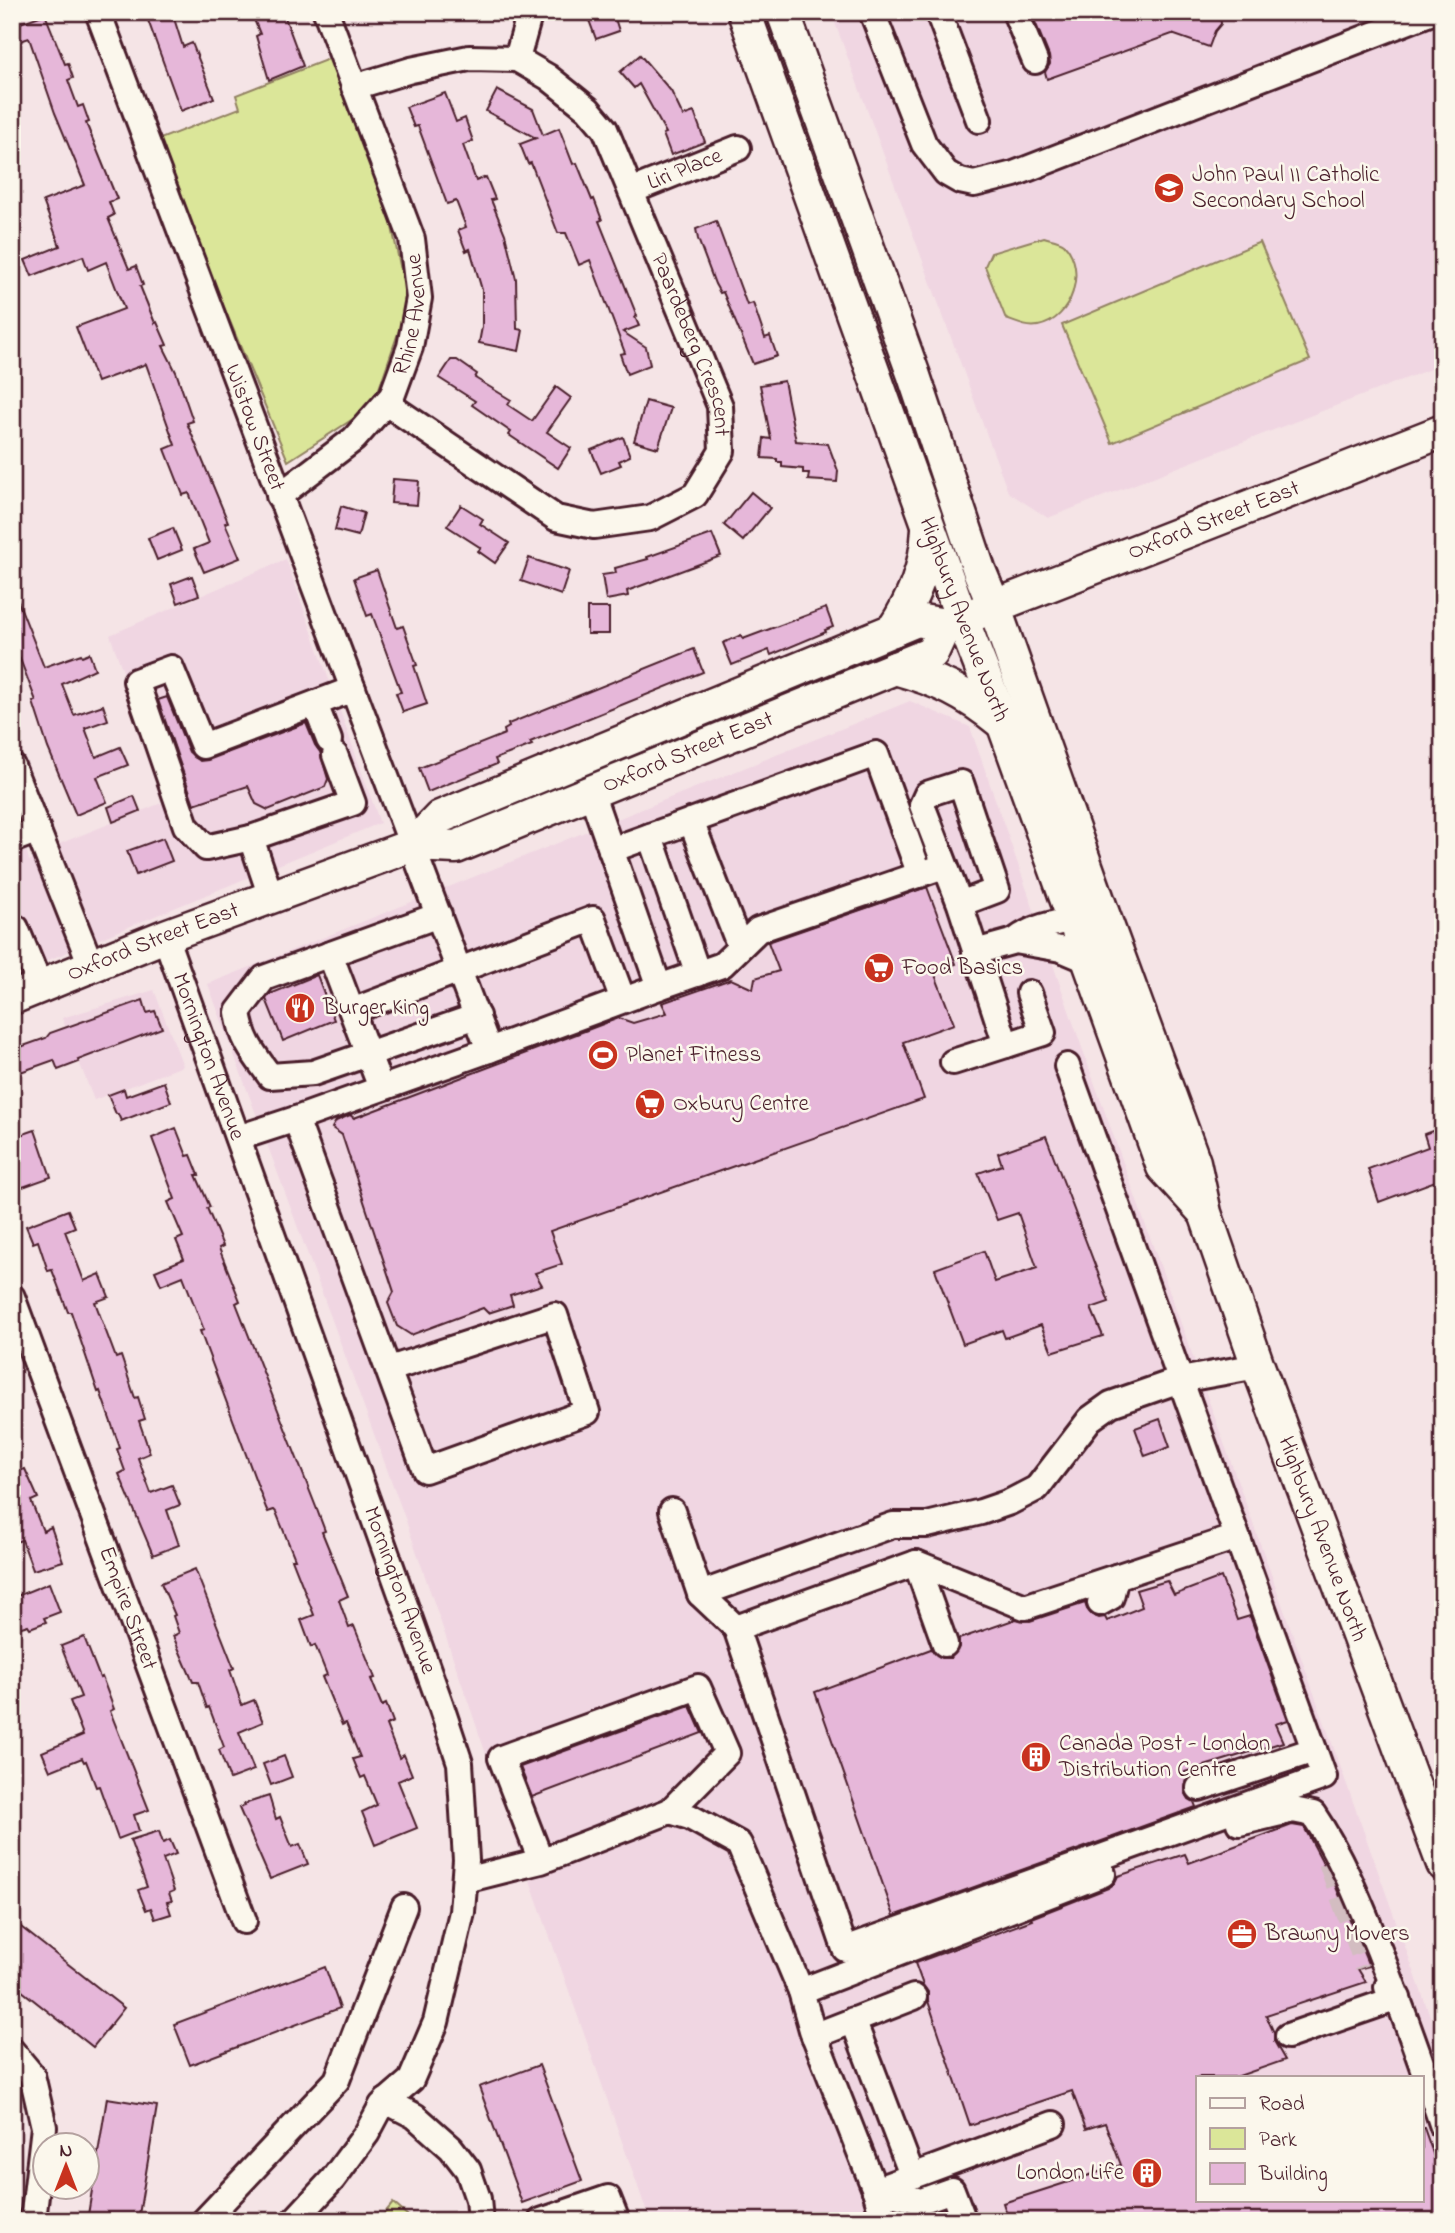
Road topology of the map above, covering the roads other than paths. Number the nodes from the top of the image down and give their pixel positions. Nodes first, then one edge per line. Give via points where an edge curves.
1 (98, 12) edge
2 (326, 12) edge
3 (530, 12) edge
4 (744, 12) edge
5 (783, 12) edge
6 (873, 12) edge
7 (938, 12) edge
8 (1015, 12) edge
9 (1433, 12) edge
10 (517, 59) junction
11 (1035, 61) dead end
12 (354, 87) junction
13 (979, 120) dead end
14 (738, 148) dead end
15 (631, 191) junction
16 (387, 402) junction
17 (1443, 431) edge
18 (279, 496) junction
19 (928, 524) junction
20 (994, 606) junction
21 (954, 622) junction
22 (893, 630) junction
23 (895, 668) junction
24 (353, 689) junction
25 (315, 704) junction
26 (1003, 723) junction
27 (12, 766) edge
28 (591, 792) junction
29 (691, 821) junction
30 (38, 831) junction
31 (650, 836) junction
32 (251, 838) junction
33 (12, 841) edge
34 (413, 845) junction
35 (611, 850) junction
36 (944, 866) junction
37 (920, 875) junction
38 (271, 897) junction
39 (960, 904) junction
40 (439, 915) junction
41 (1074, 919) junction
42 (13, 925) edge
43 (165, 936) junction
44 (1016, 941) junction
45 (740, 947) junction
46 (975, 952) junction
47 (330, 954) junction
48 (1087, 960) junction
49 (91, 965) junction
50 (460, 970) junction
51 (698, 974) junction
52 (659, 987) junction
53 (26, 992) edge
54 (1029, 993) dead end
55 (623, 1000) junction
56 (352, 1011) junction
57 (477, 1016) junction
58 (1006, 1045) junction
59 (489, 1050) junction
60 (368, 1054) junction
61 (953, 1062) dead end
62 (1067, 1066) dead end
63 (381, 1088) junction
64 (296, 1119) junction
65 (238, 1138) junction
66 (1205, 1213) junction
67 (12, 1297) edge
68 (1258, 1366) junction
69 (390, 1369) junction
70 (1180, 1380) junction
71 (672, 1511) dead end
72 (1237, 1536) junction
73 (916, 1563) junction
74 (1115, 1577) junction
75 (700, 1594) junction
76 (1101, 1604) dead end
77 (736, 1628) junction
78 (945, 1644) dead end
79 (1314, 1751) junction
80 (1199, 1788) dead end
81 (670, 1811) junction
82 (1322, 1828) junction
83 (541, 1861) junction
84 (1330, 1862) tunnel mouth
85 (1443, 1864) edge
86 (465, 1880) junction
87 (404, 1907) dead end
88 (244, 1921) dead end
89 (1367, 1966) tunnel mouth
90 (801, 1991) junction
91 (914, 1997) dead end
92 (1398, 1998) junction
93 (853, 2020) junction
94 (814, 2036) junction
95 (1288, 2036) dead end
96 (12, 2051) edge
97 (386, 2101) junction
98 (888, 2111) junction
99 (1053, 2124) dead end
100 (850, 2127) junction
101 (1443, 2127) edge
102 (912, 2175) junction
103 (875, 2190) junction
104 (30, 2221) edge
105 (204, 2221) edge
106 (294, 2221) edge
107 (480, 2221) edge
108 (541, 2221) edge
109 (617, 2221) edge
110 (884, 2221) edge
111 (964, 2221) edge

1 - 18 street, Wistow Street
2 - 12 street, Rhine Avenue
3 - 10 street
4 - 19 main road, Highbury Avenue North
5 - 20 main road, Highbury Avenue North
6 - 9 street via 924,144 946,173 974,184 1014,174
7 - 13 street
8 - 11 street
10 - 12 street, Paardeberg Crescent via 469,58
10 - 15 street, Paardeberg Crescent via 588,109 605,129
12 - 16 street, Rhine Avenue via 412,239 419,298 410,347
14 - 15 street, Liri Place
15 - 16 street, Paardeberg Crescent via 720,406 722,452 695,495 650,518 594,526 556,518
16 - 18 street, Rhine Avenue via 354,439
17 - 20 main road, Oxford Street East
18 - 24 street, Wistow Street
19 - 21 main road, Highbury Avenue North
19 - 22 main road via 920,578
20 - 21 main road, Oxford Street East
20 - 66 main road, Highbury Avenue North via 1194,1161
21 - 22 main road, Oxford Street East via 918,620
21 - 23 main road, Oxford Street East via 932,653
21 - 26 main road, Highbury Avenue North
22 - 34 main road, Oxford Street East via 440,817
23 - 26 main road via 954,688
23 - 28 main road, Oxford Street East
24 - 25 street
24 - 34 street, Wistow Street
25 - 32 street via 353,803
25 - 32 street via 204,746 171,668 136,681 186,826 206,848
26 - 41 main road, Highbury Avenue North
27 - 30 street
28 - 34 main road, Oxford Street East via 456,847
28 - 35 street
29 - 31 street
29 - 37 street via 876,754
29 - 45 street
30 - 33 street
30 - 49 street
31 - 35 street
31 - 51 street
32 - 38 street
34 - 38 main road, Oxford Street East
34 - 40 street, Wistow Street
35 - 52 street
36 - 37 street
36 - 39 street
36 - 39 street via 922,805 927,794 961,783 997,890
37 - 45 street via 758,930
38 - 43 main road, Oxford Street East
39 - 46 street
40 - 47 street
40 - 50 street, Wistow Street
41 - 44 street via 1025,933
41 - 48 main road, Highbury Avenue North
42 - 53 street
43 - 49 main road, Oxford Street East
43 - 65 street, Mornington Avenue
44 - 46 street
44 - 48 street via 1060,949
45 - 51 street via 722,965
46 - 58 street
47 - 56 street
47 - 60 street via 264,978 239,1012 241,1031 270,1076 313,1073
48 - 66 main road, Highbury Avenue North via 1163,1167
49 - 53 main road, Oxford Street East
50 - 55 street via 593,919
50 - 56 street
50 - 57 street, Wistow Street
51 - 52 street
52 - 55 street
54 - 58 street via 1043,1032
55 - 59 street
56 - 60 street
57 - 59 street, Wistow Street
57 - 60 street
58 - 61 street
59 - 63 street
60 - 63 street
62 - 70 street
63 - 64 street
64 - 65 street
64 - 69 street
65 - 86 street, Mornington Avenue via 460,1763
66 - 68 main road, Highbury Avenue North
67 - 88 street, Empire Street
68 - 70 street
68 - 85 main road, Highbury Avenue North
69 - 69 street via 555,1315 587,1412 425,1470
70 - 72 street
70 - 75 street via 1111,1404 1090,1419 1037,1488 1010,1502 927,1525 893,1525
71 - 75 street
72 - 74 street
72 - 79 street
73 - 74 street via 1025,1607
73 - 77 street
73 - 78 street
74 - 76 street via 1111,1597
75 - 77 street
77 - 79 street via 845,1950 1324,1777
79 - 80 street
81 - 83 street
81 - 83 street via 727,1753 698,1687 501,1758
81 - 90 street via 739,1844
82 - 84 street
82 - 90 street via 1313,1814 1293,1810 1248,1819
82 - 92 street via 1352,1882
83 - 86 street
86 - 97 street, Mornington Avenue via 436,2022 411,2080
87 - 105 street via 337,2080
89 - 92 street
90 - 94 street
91 - 93 street
92 - 95 street
92 - 101 street
93 - 94 street
93 - 98 street
94 - 100 street
96 - 104 street via 32,2075 44,2127
97 - 106 street, Mornington Avenue via 333,2179
97 - 107 street via 415,2116 451,2148 468,2170
98 - 100 street
98 - 102 street
99 - 102 street
100 - 103 street
102 - 103 street
103 - 110 street
103 - 111 street via 921,2201 952,2190
108 - 109 street via 608,2198

